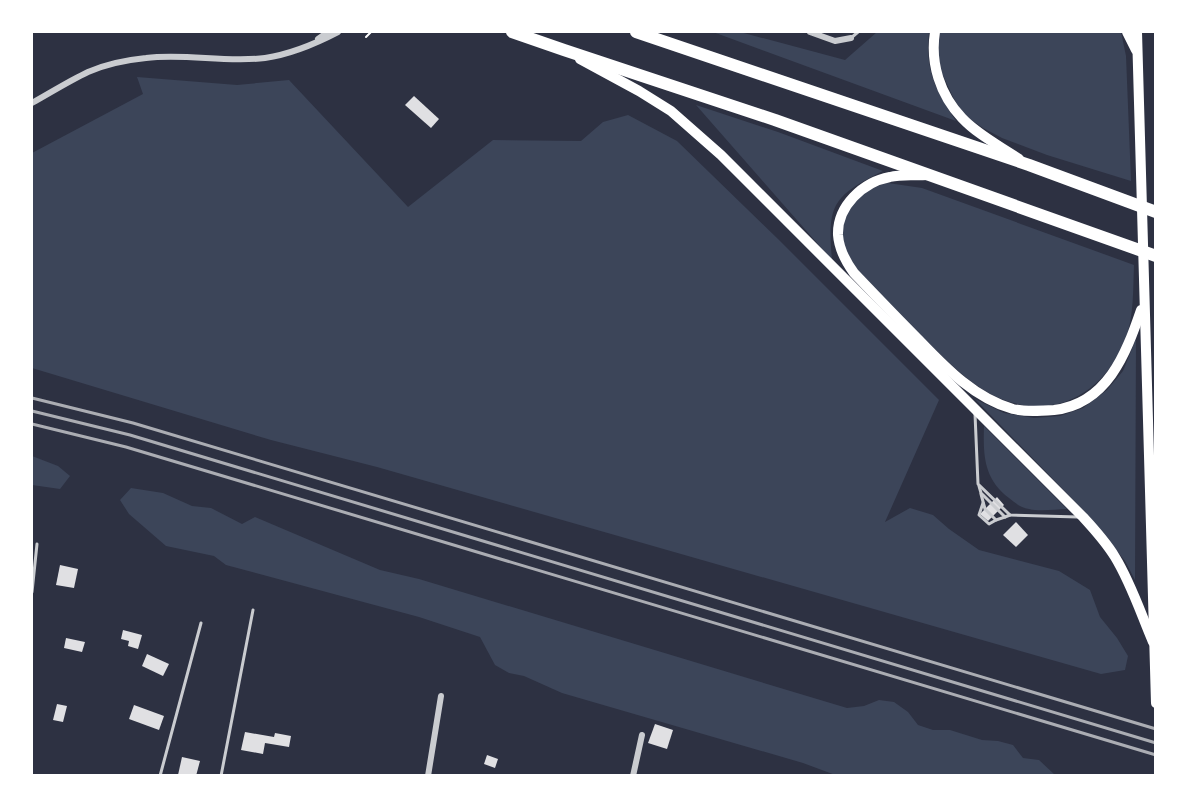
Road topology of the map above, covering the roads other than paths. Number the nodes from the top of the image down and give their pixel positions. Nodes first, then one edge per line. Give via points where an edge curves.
1 (328, 32) edge
2 (338, 32) edge
3 (512, 32) edge
4 (636, 32) edge
5 (810, 32) edge
6 (858, 32) edge
7 (935, 32) edge
8 (1127, 32) edge
9 (1137, 32) edge
10 (851, 38) joint
11 (302, 49) junction
12 (564, 50) junction
13 (1138, 54) junction
14 (32, 103) edge
15 (1029, 165) junction
16 (932, 175) junction
17 (1155, 212) edge
18 (1155, 256) edge
19 (1144, 301) junction
20 (975, 410) junction
21 (978, 484) junction
22 (981, 493) junction
23 (983, 501) junction
24 (1010, 515) junction
25 (1005, 517) junction
26 (1083, 517) junction
27 (996, 520) junction
28 (37, 544) dead end
29 (32, 592) edge
30 (253, 610) dead end
31 (201, 623) dead end
32 (1153, 642) junction
33 (441, 696) dead end
34 (1155, 702) edge
35 (642, 735) dead end
36 (160, 776) edge
37 (221, 776) edge
38 (428, 776) edge
39 (633, 776) edge

1 - 11 street
2 - 11 street
3 - 12 highway
4 - 15 highway
5 - 10 street via 835,41
6 - 10 lane
7 - 15 main road via 935,69 954,109 974,129
8 - 13 main road
9 - 13 main road
11 - 14 street via 263,58 173,56 131,60 88,72
12 - 16 highway
12 - 20 main road via 653,99 692,129
13 - 19 main road
15 - 17 highway
16 - 18 highway
16 - 19 main road via 890,177 860,191 840,219 840,248 854,273 895,316 949,370 987,398 1013,409 1040,411 1072,406 1088,398 1123,358
19 - 32 main road
20 - 21 lane
20 - 26 main road
21 - 22 lane
21 - 24 lane
22 - 23 lane
22 - 25 lane
23 - 27 lane
23 - 27 lane via 979,515 989,524
24 - 25 lane
24 - 26 lane
25 - 27 lane
26 - 32 main road via 1115,556
28 - 29 lane
30 - 37 lane
31 - 36 lane
32 - 34 main road
33 - 38 street
35 - 39 street

